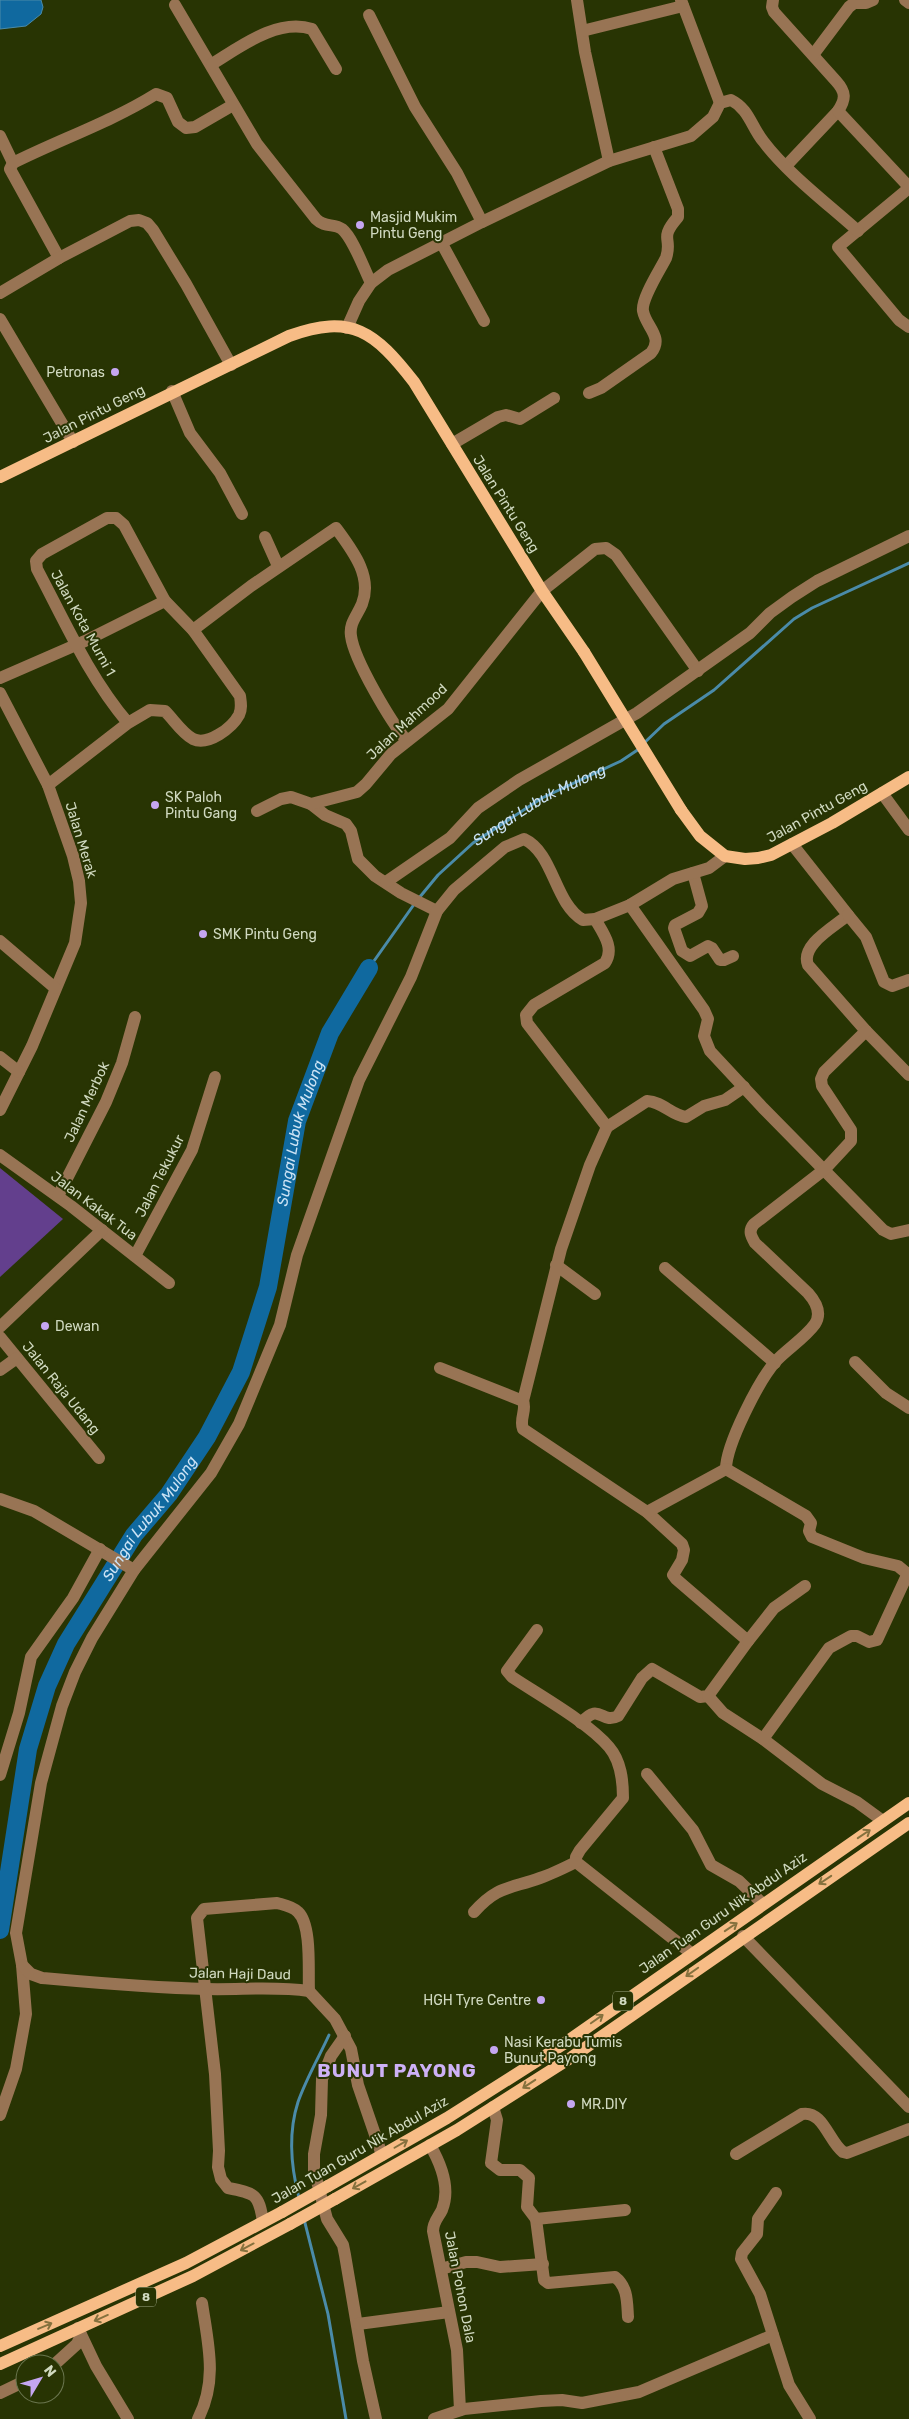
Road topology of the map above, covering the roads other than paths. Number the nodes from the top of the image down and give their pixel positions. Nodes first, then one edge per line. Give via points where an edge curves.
1 (577, 0) edge
2 (773, 0) edge
3 (873, 0) edge
4 (905, 0) edge
5 (682, 3) edge
6 (909, 3) edge
7 (175, 4) dead end
8 (369, 15) dead end
9 (582, 31) junction
10 (812, 55) junction
11 (212, 64) junction
12 (336, 69) dead end
13 (720, 103) junction
14 (233, 105) junction
15 (838, 111) junction
16 (0, 136) edge
17 (654, 147) junction
18 (609, 161) junction
19 (13, 163) junction
20 (786, 166) junction
21 (909, 188) edge
22 (482, 222) junction
23 (858, 231) junction
24 (441, 242) junction
25 (59, 258) junction
26 (371, 283) junction
27 (0, 293) edge
28 (0, 320) edge
29 (484, 321) dead end
30 (909, 327) edge
31 (347, 328) junction
32 (231, 365) junction
33 (172, 391) junction
34 (589, 393) dead end
35 (554, 398) dead end
36 (73, 442) junction
37 (452, 444) junction
38 (0, 477) edge
39 (242, 514) dead end
40 (909, 536) edge
41 (265, 537) dead end
42 (278, 566) junction
43 (542, 591) junction
44 (165, 600) junction
45 (193, 630) junction
46 (77, 644) junction
47 (698, 671) junction
48 (0, 678) edge
49 (0, 693) edge
50 (128, 723) junction
51 (407, 741) junction
52 (909, 777) edge
53 (48, 785) junction
54 (882, 793) junction
55 (311, 804) junction
56 (257, 811) dead end
57 (909, 830) edge
58 (792, 844) junction
59 (725, 856) junction
60 (693, 873) junction
61 (386, 882) junction
62 (630, 905) junction
63 (432, 909) junction
64 (848, 915) junction
65 (596, 919) junction
66 (0, 941) edge
67 (733, 956) dead end
68 (909, 980) edge
69 (55, 988) junction
70 (135, 1016) dead end
71 (866, 1031) junction
72 (0, 1057) edge
73 (19, 1072) junction
74 (909, 1075) edge
75 (214, 1077) dead end
76 (744, 1087) junction
77 (0, 1110) edge
78 (607, 1127) junction
79 (0, 1155) edge
80 (825, 1169) junction
81 (58, 1196) junction
82 (102, 1230) junction
83 (909, 1230) edge
84 (135, 1256) junction
85 (556, 1265) junction
86 (664, 1268) dead end
87 (169, 1283) dead end
88 (596, 1294) dead end
89 (0, 1327) edge
90 (0, 1337) edge
91 (17, 1358) junction
92 (775, 1362) junction
93 (855, 1362) dead end
94 (440, 1368) dead end
95 (0, 1370) edge
96 (523, 1401) junction
97 (909, 1408) edge
98 (99, 1458) dead end
99 (726, 1469) junction
100 (0, 1499) edge
101 (647, 1512) junction
102 (103, 1551) junction
103 (132, 1570) junction
104 (908, 1574) edge
105 (805, 1586) dead end
106 (537, 1630) dead end
107 (748, 1641) junction
108 (708, 1696) junction
109 (581, 1723) junction
110 (763, 1739) junction
111 (647, 1774) dead end
112 (0, 1775) edge
113 (909, 1804) edge
114 (883, 1821) junction
115 (909, 1823) edge
116 (576, 1862) junction
117 (763, 1904) junction
118 (474, 1912) dead end
119 (743, 1936) junction
120 (691, 1954) junction
121 (22, 1965) junction
122 (206, 1989) junction
123 (309, 1991) junction
124 (345, 2036) junction
125 (570, 2039) junction
126 (591, 2042) junction
127 (907, 2100) edge
128 (493, 2107) junction
129 (0, 2115) edge
130 (909, 2128) edge
131 (430, 2145) junction
132 (736, 2154) dead end
133 (382, 2155) junction
134 (776, 2193) dead end
135 (624, 2210) dead end
136 (536, 2218) junction
137 (263, 2222) junction
138 (542, 2264) junction
139 (441, 2269) junction
140 (202, 2303) dead end
141 (449, 2312) junction
142 (628, 2317) dead end
143 (358, 2324) junction
144 (80, 2332) junction
145 (774, 2335) junction
146 (0, 2346) edge
147 (65, 2355) edge
148 (0, 2364) edge
149 (15, 2386) edge
150 (0, 2393) edge
151 (460, 2410) junction
152 (128, 2419) edge
153 (198, 2419) edge
154 (376, 2419) edge
155 (434, 2419) edge
156 (810, 2419) edge

1 - 9 street
2 - 10 street via 774,12
3 - 10 street via 849,7
4 - 6 street
5 - 9 street
5 - 13 street
7 - 11 street via 197,46
8 - 22 street via 416,107 457,173
9 - 18 street
10 - 15 street via 843,90 844,101
11 - 12 street via 255,38 295,26 312,29
11 - 14 street
13 - 17 street via 712,117 691,136
13 - 20 street via 731,100 739,104 747,112 762,141
14 - 19 street via 195,127 186,128 178,122 167,98 156,94 112,120 67,136
14 - 26 street via 257,144 316,220 325,226 337,226 346,234
15 - 20 street
15 - 21 street
16 - 19 street
17 - 18 street
17 - 34 street via 678,209 678,216 666,236 666,258 644,301 643,310 657,340 656,347 601,388
18 - 22 street
19 - 25 street via 10,169
20 - 23 street
21 - 23 street
22 - 24 street
23 - 30 street via 838,247 899,320
24 - 26 street via 388,270
24 - 29 street
25 - 27 street
25 - 32 street via 130,221 147,223 186,284
26 - 31 street
28 - 36 street
31 - 32 main road, Jalan Pintu Geng via 312,328 288,336
31 - 37 main road, Jalan Pintu Geng via 379,341 392,354 414,382
32 - 33 main road, Jalan Pintu Geng
33 - 36 main road, Jalan Pintu Geng
33 - 39 street via 190,433 220,473
35 - 37 street via 520,419 498,417
36 - 38 main road, Jalan Pintu Geng
37 - 43 main road, Jalan Pintu Geng
40 - 47 street via 817,581 770,613 750,633
41 - 42 street
42 - 45 street
42 - 51 street via 336,528 352,550 366,588 352,619 353,643 363,669
43 - 47 street, Jalan Mahmood via 595,549 606,548 616,555
43 - 51 street, Jalan Mahmood via 448,709
43 - 59 main road, Jalan Pintu Geng, bridge via 584,652 681,810 700,836
44 - 45 street
44 - 46 street
44 - 46 street, Jalan Kota Murni 1 via 124,526 116,518 107,518 42,554 36,561 37,569
45 - 50 street via 240,696 239,715 214,737 194,740 165,711 150,710
46 - 48 street
46 - 50 street, Jalan Kota Murni 1 via 85,664
47 - 61 street via 637,713 519,780 478,808 450,838
49 - 53 street, Jalan Merak
50 - 53 street
51 - 55 street, Jalan Mahmood via 390,754 357,792
52 - 54 main road, Jalan Pintu Geng
53 - 69 street, Jalan Merak via 73,856 81,903 75,943
54 - 57 street
54 - 58 main road, Jalan Pintu Geng
55 - 56 street, Jalan Mahmood via 291,797
55 - 61 street via 325,815 346,824 358,859
58 - 59 main road, Jalan Pintu Geng via 758,858
58 - 64 street
59 - 60 street via 709,868
60 - 62 street via 673,879
60 - 67 street via 702,906 698,913 675,925 682,951 690,956 708,946 720,960
61 - 63 street
62 - 65 street
62 - 76 street via 704,1010 708,1019 704,1036 710,1051
63 - 65 street via 505,847 524,839 540,852 556,886 576,916 583,920
63 - 103 street via 411,977 359,1080 297,1255 280,1325 239,1424 211,1473
64 - 68 street via 866,937 884,982 892,986
64 - 71 street via 810,946 806,960
65 - 78 street via 610,952 605,963 534,1005 526,1019
66 - 69 street
69 - 73 street, Jalan Merak
70 - 81 street, Jalan Merbok via 122,1063 106,1102
71 - 74 street
71 - 80 street via 820,1079 852,1133 852,1141
72 - 73 street
73 - 77 street, Jalan Merak
75 - 84 street, Jalan Tekukur via 192,1150
76 - 78 street via 725,1100 704,1106 686,1118 663,1105 647,1102
76 - 80 street
78 - 85 street via 577,1200
79 - 81 street, Jalan Kakak Tua
80 - 83 street via 883,1230 891,1234
80 - 92 street via 751,1229 750,1235 755,1243 808,1293 819,1313 815,1324
81 - 82 street, Jalan Kakak Tua
82 - 84 street, Jalan Kakak Tua
82 - 89 street
84 - 87 street, Jalan Kakak Tua
85 - 88 street
85 - 96 street
86 - 92 street
90 - 91 street, Jalan Raja Udang
91 - 95 street
91 - 98 street, Jalan Raja Udang
92 - 99 street via 756,1391 733,1440
93 - 97 street via 886,1394
94 - 96 street
96 - 101 street via 522,1425 525,1431
99 - 101 street
99 - 104 street via 806,1516 811,1523 809,1531 812,1537 864,1558 898,1566
100 - 102 street via 34,1511
101 - 107 street via 682,1544 684,1554 673,1575 678,1582
102 - 103 street
102 - 112 street via 32,1657
103 - 121 street via 92,1638 62,1706 41,1783 16,1933
104 - 110 street via 877,1640 869,1642 851,1636 829,1648
105 - 107 street via 774,1608
106 - 109 street via 507,1671
107 - 108 street
108 - 109 street via 700,1697 652,1669 642,1678 618,1716 610,1718 594,1713
108 - 110 street via 723,1713
109 - 116 street via 609,1747 623,1780 623,1798 580,1850
110 - 114 street via 822,1784 857,1802
111 - 117 street via 693,1830 711,1865 739,1881
113 - 114 main road, Jalan Tuan Guru Nik Abdul Aziz / 8
117 -> 114 main road, Jalan Tuan Guru Nik Abdul Aziz / 8
115 -> 119 main road, 8
116 - 118 street via 499,1890
116 - 120 street
120 -> 117 main road, Jalan Tuan Guru Nik Abdul Aziz / 8
119 -> 126 main road, 8
119 - 127 street
125 -> 120 main road, Jalan Tuan Guru Nik Abdul Aziz / 8
121 - 122 street, Jalan Haji Daud via 31,1974 42,1978
121 - 129 street via 26,2014 23,2037
122 - 123 street, Jalan Haji Daud
122 - 123 street via 197,1918 200,1913 204,1909 277,1903 298,1912 306,1924
122 - 137 street via 218,2167 228,2188 255,2195 261,2203
123 - 124 street, Jalan Haji Daud via 335,2019
124 - 133 street, Jalan Haji Daud
124 - 143 street via 330,2056 322,2079 314,2170 327,2220 343,2245
125 - 126 main road via 579,2045
133 -> 125 main road, Jalan Tuan Guru Nik Abdul Aziz / 8 via 447,2118
126 -> 128 main road, 8
128 - 131 main road, 8
128 - 136 street via 497,2120 491,2163 500,2170 520,2170 526,2174 530,2183 527,2206
130 - 132 street via 847,2153 816,2116 807,2113
131 - 139 street, Jalan Pohon Dala via 444,2176 443,2206 433,2223
131 -> 144 main road, 8, bridge via 193,2276
133 - 137 main road, Jalan Tuan Guru Nik Abdul Aziz / 8, bridge
134 - 145 street via 758,2219 757,2234 741,2259 760,2294
135 - 136 street
136 - 138 street
146 -> 137 main road, Jalan Tuan Guru Nik Abdul Aziz / 8 via 186,2263
138 - 139 street via 500,2267 466,2262
138 - 142 street via 543,2277 548,2283 615,2277 626,2294
139 - 141 street, Jalan Pohon Dala
140 - 153 street via 210,2391
141 - 143 street
141 - 151 street, Jalan Pohon Dala via 460,2368
143 - 154 street
144 - 147 street via 77,2344
144 - 148 main road, 8
144 - 152 street
145 - 151 street via 629,2394 582,2403 541,2401
145 - 156 street via 789,2385
149 - 150 street
151 - 155 street

